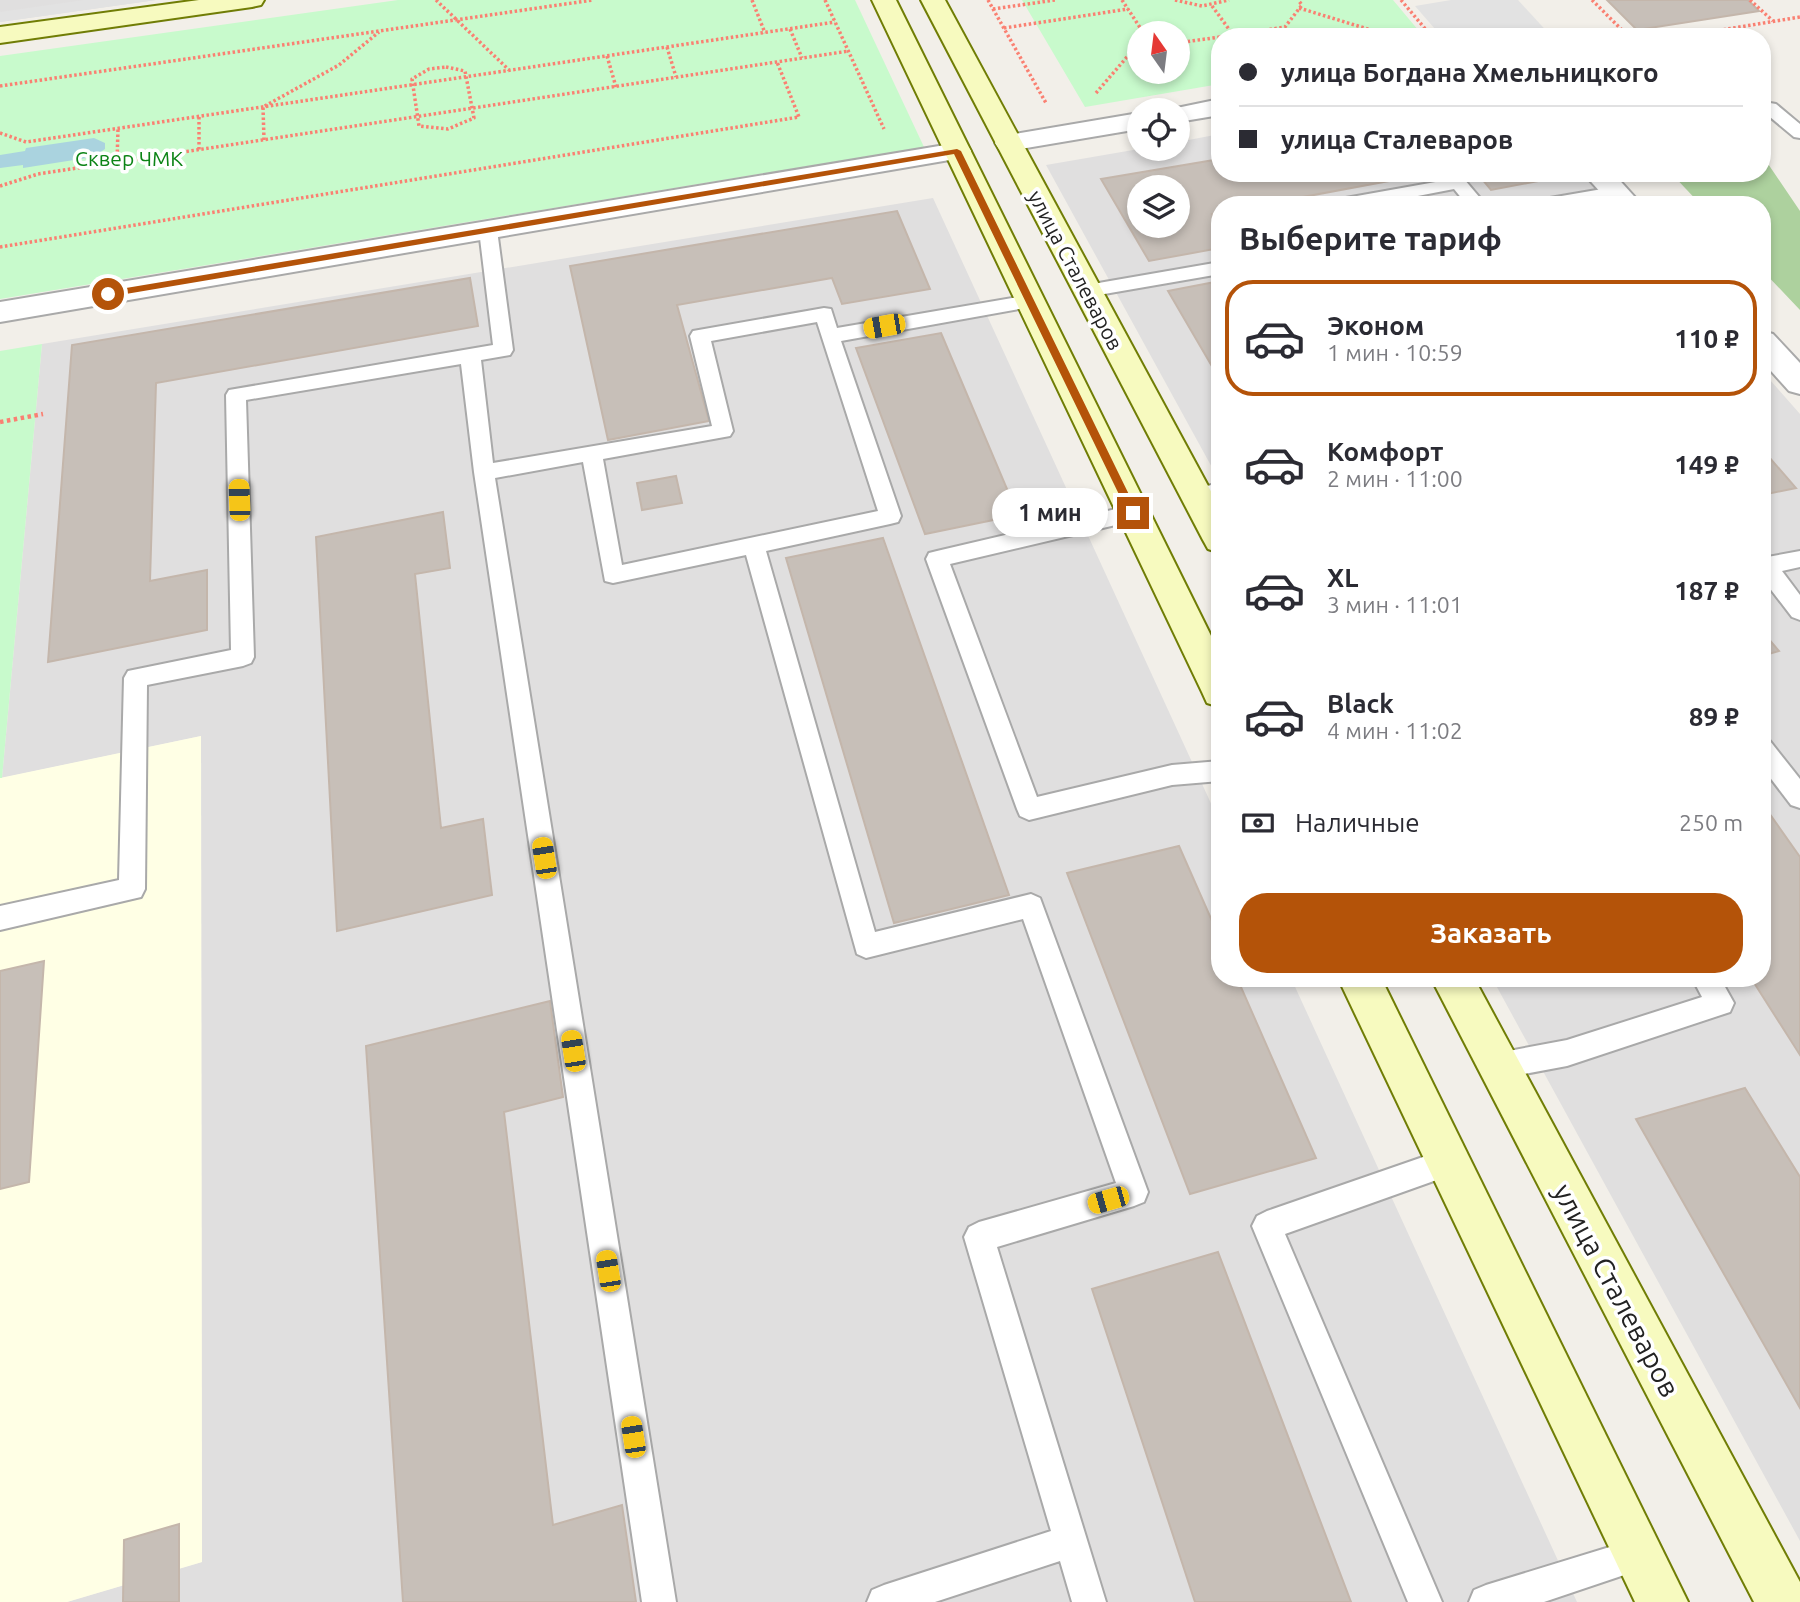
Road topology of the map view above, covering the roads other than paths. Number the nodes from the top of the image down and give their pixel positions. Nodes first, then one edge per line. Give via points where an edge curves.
1 (884, 0) edge
2 (933, 0) edge
3 (242, 1) edge
4 (0, 35) edge
5 (1211, 108) edge
6 (1771, 109) edge
7 (1190, 112) edge
8 (1127, 122) edge
9 (1800, 133) edge
10 (1009, 143) junction
11 (957, 151) junction
12 (1613, 190) edge
13 (1388, 196) edge
14 (1469, 196) edge
15 (1585, 196) edge
16 (488, 230) junction
17 (1211, 270) edge
18 (1087, 291) junction
19 (1030, 300) junction
20 (0, 312) edge
21 (830, 336) junction
22 (1771, 350) edge
23 (470, 354) junction
24 (1798, 379) edge
25 (592, 453) junction
26 (484, 472) junction
27 (1208, 493) edge
28 (1133, 513) junction
29 (754, 546) junction
30 (1800, 559) edge
31 (1771, 565) edge
32 (1771, 576) edge
33 (1800, 611) edge
34 (1211, 673) edge
35 (1771, 760) edge
36 (1211, 772) edge
37 (1800, 798) edge
38 (0, 918) edge
39 (1363, 987) edge
40 (1457, 987) edge
41 (1711, 987) edge
42 (1499, 1066) junction
43 (1449, 1162) junction
44 (1071, 1541) junction
45 (1639, 1554) junction
46 (1787, 1593) edge
47 (659, 1602) edge
48 (884, 1602) edge
49 (1088, 1602) edge
50 (1425, 1602) edge
51 (1486, 1602) edge
52 (1662, 1602) edge

1 - 11 main road
2 - 10 main road, улица Сталеваров
3 - 4 main road
5 - 7 street
6 - 9 lane
8 - 10 street via 1059,125
10 - 11 main road
10 - 18 main road, улица Сталеваров
11 - 16 street
11 - 19 main road
12 - 15 lane
13 - 14 lane via 1458,183
16 - 20 street
16 - 23 lane via 503,349
17 - 18 lane
18 - 27 main road, улица Сталеваров
19 - 21 lane
19 - 28 main road
21 - 25 lane via 824,314 700,336 723,431
21 - 29 lane via 890,516
22 - 24 street
23 - 26 lane
23 - 38 lane via 236,395 243,657 136,678 132,889
25 - 26 lane
25 - 29 lane via 612,575
26 - 47 lane
28 - 34 main road
28 - 36 lane via 937,559 1029,809 1172,775
29 - 44 lane via 866,946 1031,906 1134,1192 979,1237
30 - 31 lane
32 - 33 lane
35 - 37 lane
39 - 43 main road
40 - 42 main road, улица Сталеваров
41 - 42 lane via 1721,1003 1567,1053
42 - 46 main road, улица Сталеваров
43 - 45 main road
43 - 50 lane via 1267,1226
44 - 48 lane
44 - 49 lane
45 - 51 lane
45 - 52 main road

